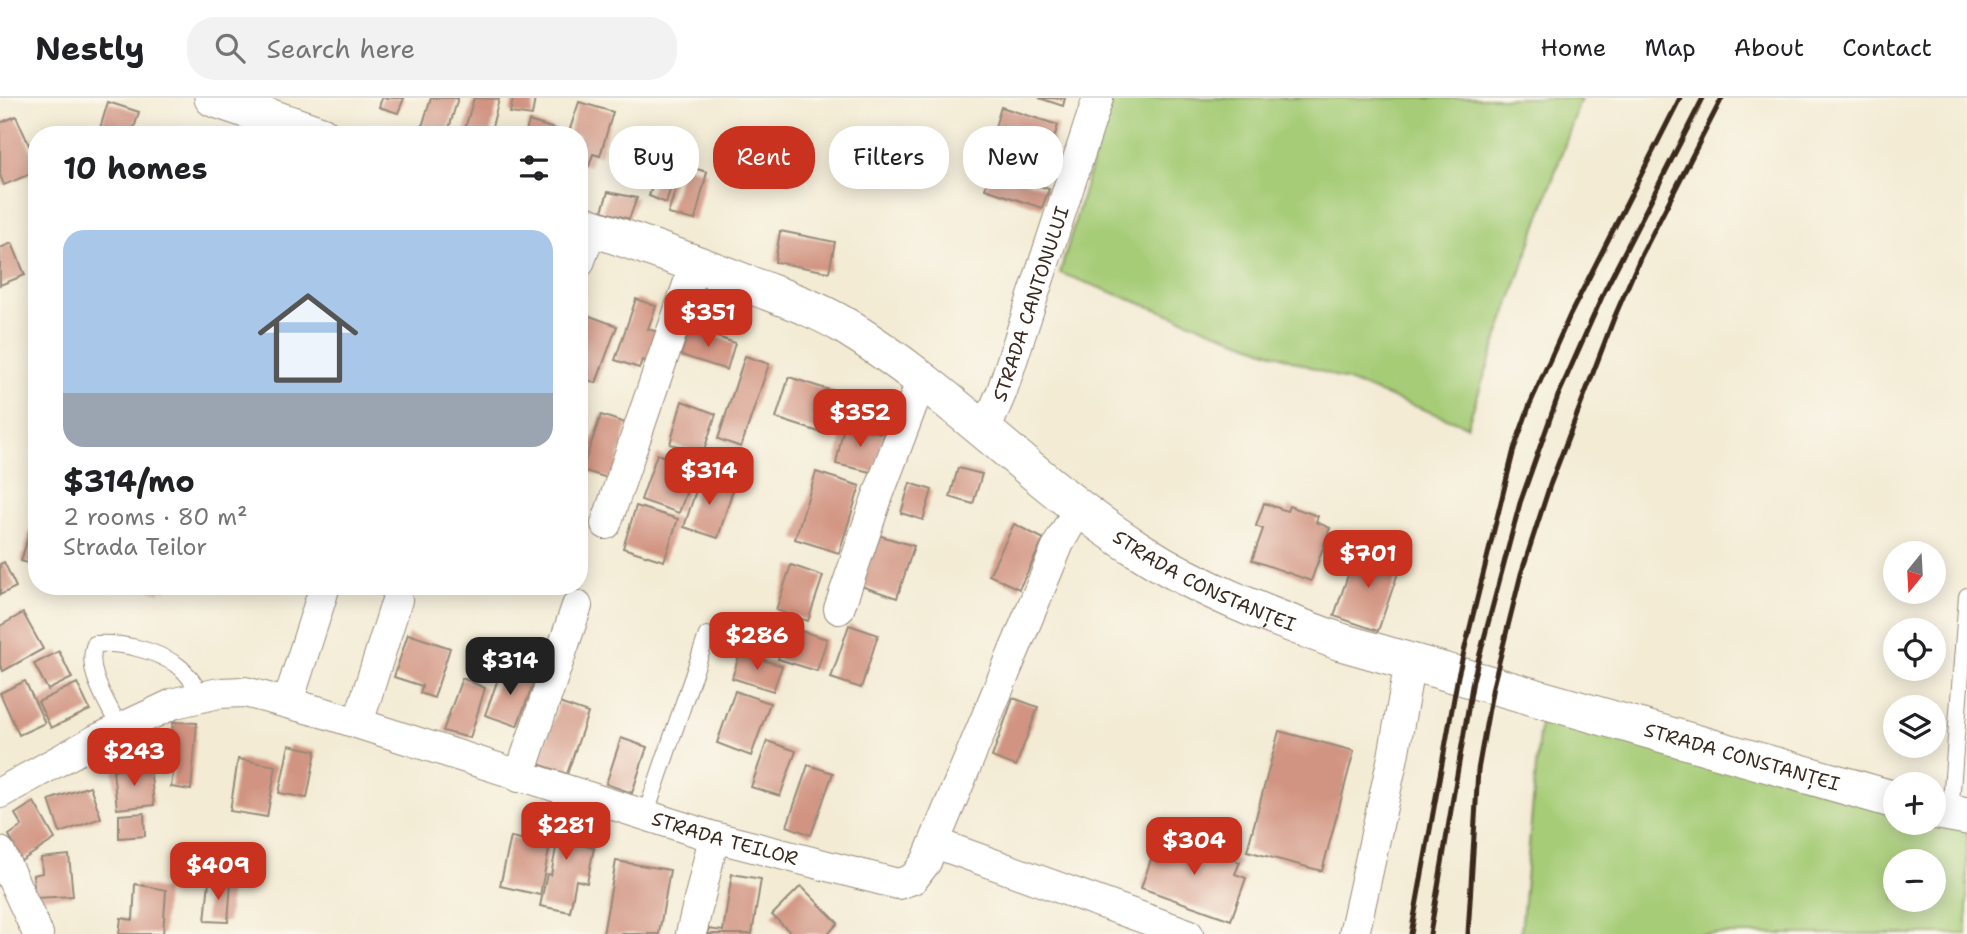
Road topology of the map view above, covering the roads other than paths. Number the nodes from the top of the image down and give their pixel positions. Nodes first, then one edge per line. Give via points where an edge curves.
1 (213, 98) edge
2 (1098, 98) edge
3 (294, 126) edge
4 (588, 226) edge
5 (695, 264) junction
6 (922, 379) junction
7 (986, 429) junction
8 (1079, 508) junction
9 (606, 524) dead end
10 (322, 595) edge
11 (1967, 596) edge
12 (397, 600) dead end
13 (577, 606) dead end
14 (839, 609) dead end
15 (707, 635) dead end
16 (1409, 662) junction
17 (202, 695) junction
18 (288, 702) junction
19 (358, 723) junction
20 (120, 729) junction
21 (519, 777) junction
22 (0, 793) edge
23 (1883, 797) edge
24 (1950, 814) edge
25 (645, 816) junction
26 (714, 837) junction
27 (935, 843) junction
28 (0, 852) edge
29 (34, 933) edge
30 (691, 934) edge
31 (1188, 934) edge
32 (1354, 934) edge

1 - 3 street
2 - 7 street, STRADA CANTONULUI
4 - 5 street, STRADA CONSTANȚEI
5 - 6 street, STRADA CONSTANȚEI via 844,325
5 - 9 street
6 - 7 street, STRADA CONSTANȚEI
6 - 14 street
7 - 8 street, STRADA CONSTANȚEI
8 - 16 street, STRADA CONSTANȚEI via 1138,550 1222,595 1294,625
8 - 27 street, STRADA TEILOR via 1059,543
10 - 18 street
11 - 24 lane
12 - 19 street
13 - 21 street
15 - 25 lane
16 - 23 street, STRADA CONSTANȚEI
16 - 32 street
17 - 18 street, STRADA TEILOR via 245,692
17 - 20 street, STRADA TEILOR
17 - 20 lane via 179,666 116,642 95,644 93,668
18 - 19 street, STRADA TEILOR
19 - 21 street, STRADA TEILOR
20 - 22 street, STRADA TEILOR
21 - 25 street, STRADA TEILOR
25 - 26 street, STRADA TEILOR
26 - 27 street, STRADA TEILOR via 898,884 912,879
26 - 30 street
27 - 31 street
28 - 29 street

